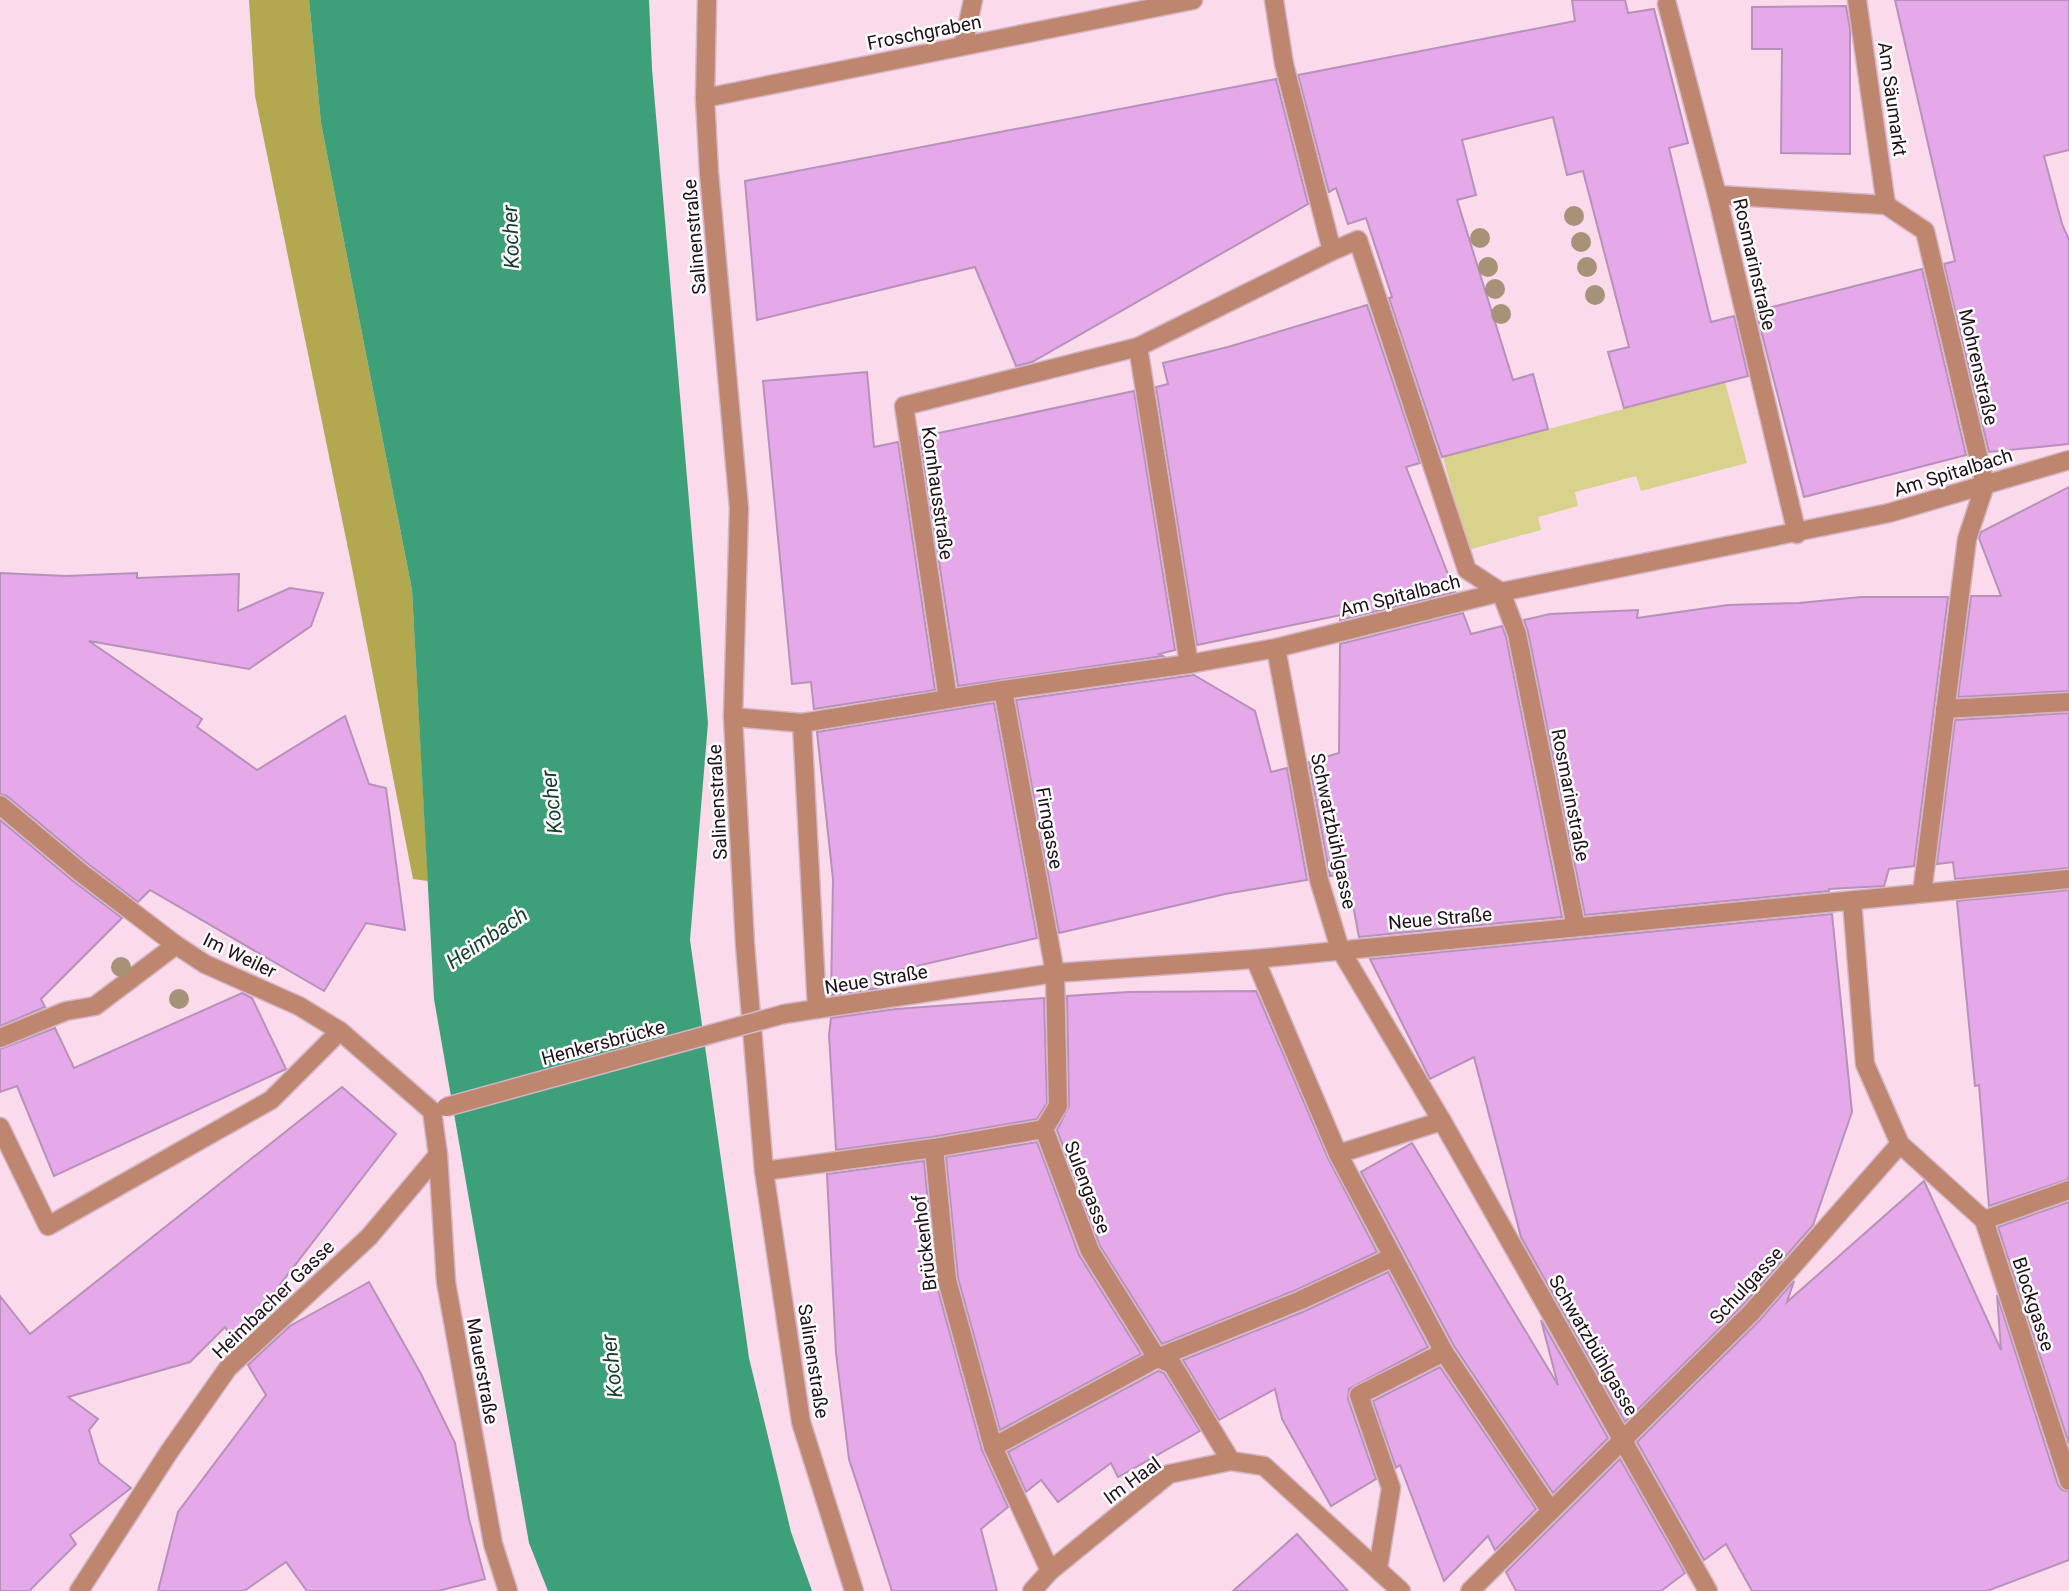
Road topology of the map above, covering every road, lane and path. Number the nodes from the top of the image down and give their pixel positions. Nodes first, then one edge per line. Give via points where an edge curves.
1 (707, 0) edge
2 (973, 0) edge
3 (1192, 0) edge
4 (1274, 0) edge
5 (1857, 0) edge
6 (1667, 4) dead end
7 (963, 46) junction
8 (705, 98) junction
9 (1717, 195) junction
10 (1886, 205) junction
11 (1332, 251) junction
12 (1138, 347) junction
13 (2069, 460) edge
14 (1985, 485) junction
15 (1797, 534) junction
16 (1501, 592) junction
17 (1276, 648) junction
18 (1189, 664) junction
19 (1003, 690) junction
20 (948, 699) junction
21 (2069, 702) edge
22 (1945, 709) junction
23 (733, 717) junction
24 (802, 723) junction
25 (0, 805) edge
26 (2069, 879) edge
27 (1922, 893) junction
28 (1852, 901) junction
29 (1576, 926) junction
30 (176, 945) junction
31 (1340, 949) junction
32 (1255, 959) junction
33 (1055, 973) junction
34 (817, 1009) junction
35 (784, 1014) joint
36 (340, 1031) junction
37 (0, 1038) edge
38 (439, 1109) junction
39 (1442, 1121) junction
40 (0, 1127) edge
41 (1044, 1129) junction
42 (1900, 1144) junction
43 (934, 1148) junction
44 (1338, 1154) junction
45 (438, 1155) junction
46 (764, 1171) junction
47 (2069, 1190) edge
48 (1984, 1220) junction
49 (1393, 1257) junction
50 (1444, 1352) junction
51 (1157, 1358) junction
52 (1624, 1439) junction
53 (993, 1447) junction
54 (1231, 1461) junction
55 (2069, 1481) edge
56 (1551, 1511) junction
57 (1378, 1569) junction
58 (1050, 1571) junction
59 (79, 1591) edge
60 (508, 1591) edge
61 (854, 1591) edge
62 (1032, 1591) edge
63 (1401, 1591) edge
64 (1470, 1591) edge
65 (1708, 1591) edge

1 - 8 street, Salinenstraße
2 - 7 street
3 - 7 street, Froschgraben
4 - 11 street via 1284,64
5 - 10 street, Am Säumarkt
6 - 9 street, Rosmarinstraße
7 - 8 street, Froschgraben
8 - 23 street, Salinenstraße via 739,508
9 - 10 street
9 - 15 street, Rosmarinstraße
10 - 14 street, Mohrenstraße via 1925,231
11 - 12 street, Kornhausstraße
11 - 16 street, Kornhausstraße via 1358,240 1467,569
12 - 18 street
12 - 20 street, Kornhausstraße via 904,406
13 - 14 street, Am Spitalbach
14 - 15 street, Am Spitalbach
14 - 22 street via 1967,539
15 - 16 street, Am Spitalbach
16 - 17 street, Am Spitalbach
16 - 29 street, Rosmarinstraße via 1517,634
17 - 18 street, Am Spitalbach
17 - 31 street, Schwatzbühlgasse via 1319,880
18 - 19 street, Am Spitalbach
19 - 20 street, Am Spitalbach
19 - 33 street, Firngasse
20 - 24 street, Am Spitalbach
21 - 22 street
22 - 27 street
23 - 24 street, Am Spitalbach
23 - 46 street, Salinenstraße via 745,945
24 - 34 street, Neue Straße
25 - 30 street, Im Weiler
26 - 27 street, Neue Straße
27 - 28 street, Neue Straße
28 - 29 street, Neue Straße
28 - 42 street via 1865,1064
29 - 31 street, Neue Straße
30 - 36 street, Im Weiler
30 - 37 street via 95,1006 66,1010
31 - 32 street, Neue Straße
31 - 39 street, Schwatzbühlgasse
32 - 33 street, Neue Straße
32 - 44 street
33 - 34 street, Neue Straße
33 - 41 street, Sulengasse via 1058,1106
34 - 35 street, Neue Straße
35 - 38 street, Henkersbrücke, bridge
36 - 38 street, Im Weiler
36 - 40 street via 271,1100 48,1226
38 - 45 street
39 - 44 street
39 - 52 street, Schwatzbühlgasse
41 - 43 street
41 - 51 street, Sulengasse via 1090,1251
42 - 48 street
42 - 52 street, Schulgasse via 1752,1312
43 - 46 street
43 - 53 street, Brückenhof via 947,1280
44 - 49 street
45 - 59 street, Heimbacher Gasse via 369,1237 228,1368
45 - 60 street, Mauerstraße via 446,1282 493,1544
46 - 61 street, Salinenstraße via 801,1422
47 - 48 street
48 - 55 street, Blockgasse
49 - 50 street
49 - 51 street
50 - 56 street
50 - 57 street via 1359,1395 1391,1488
51 - 53 street
51 - 54 street, Sulengasse via 1172,1364
52 - 56 street, Schulgasse
52 - 65 street, Schwatzbühlgasse
53 - 58 street, Brückenhof
54 - 57 street, Im Haal via 1264,1466
54 - 58 street, Im Haal via 1169,1474
56 - 64 street, Schulgasse
57 - 63 street, Im Haal
58 - 62 street, Im Haal

